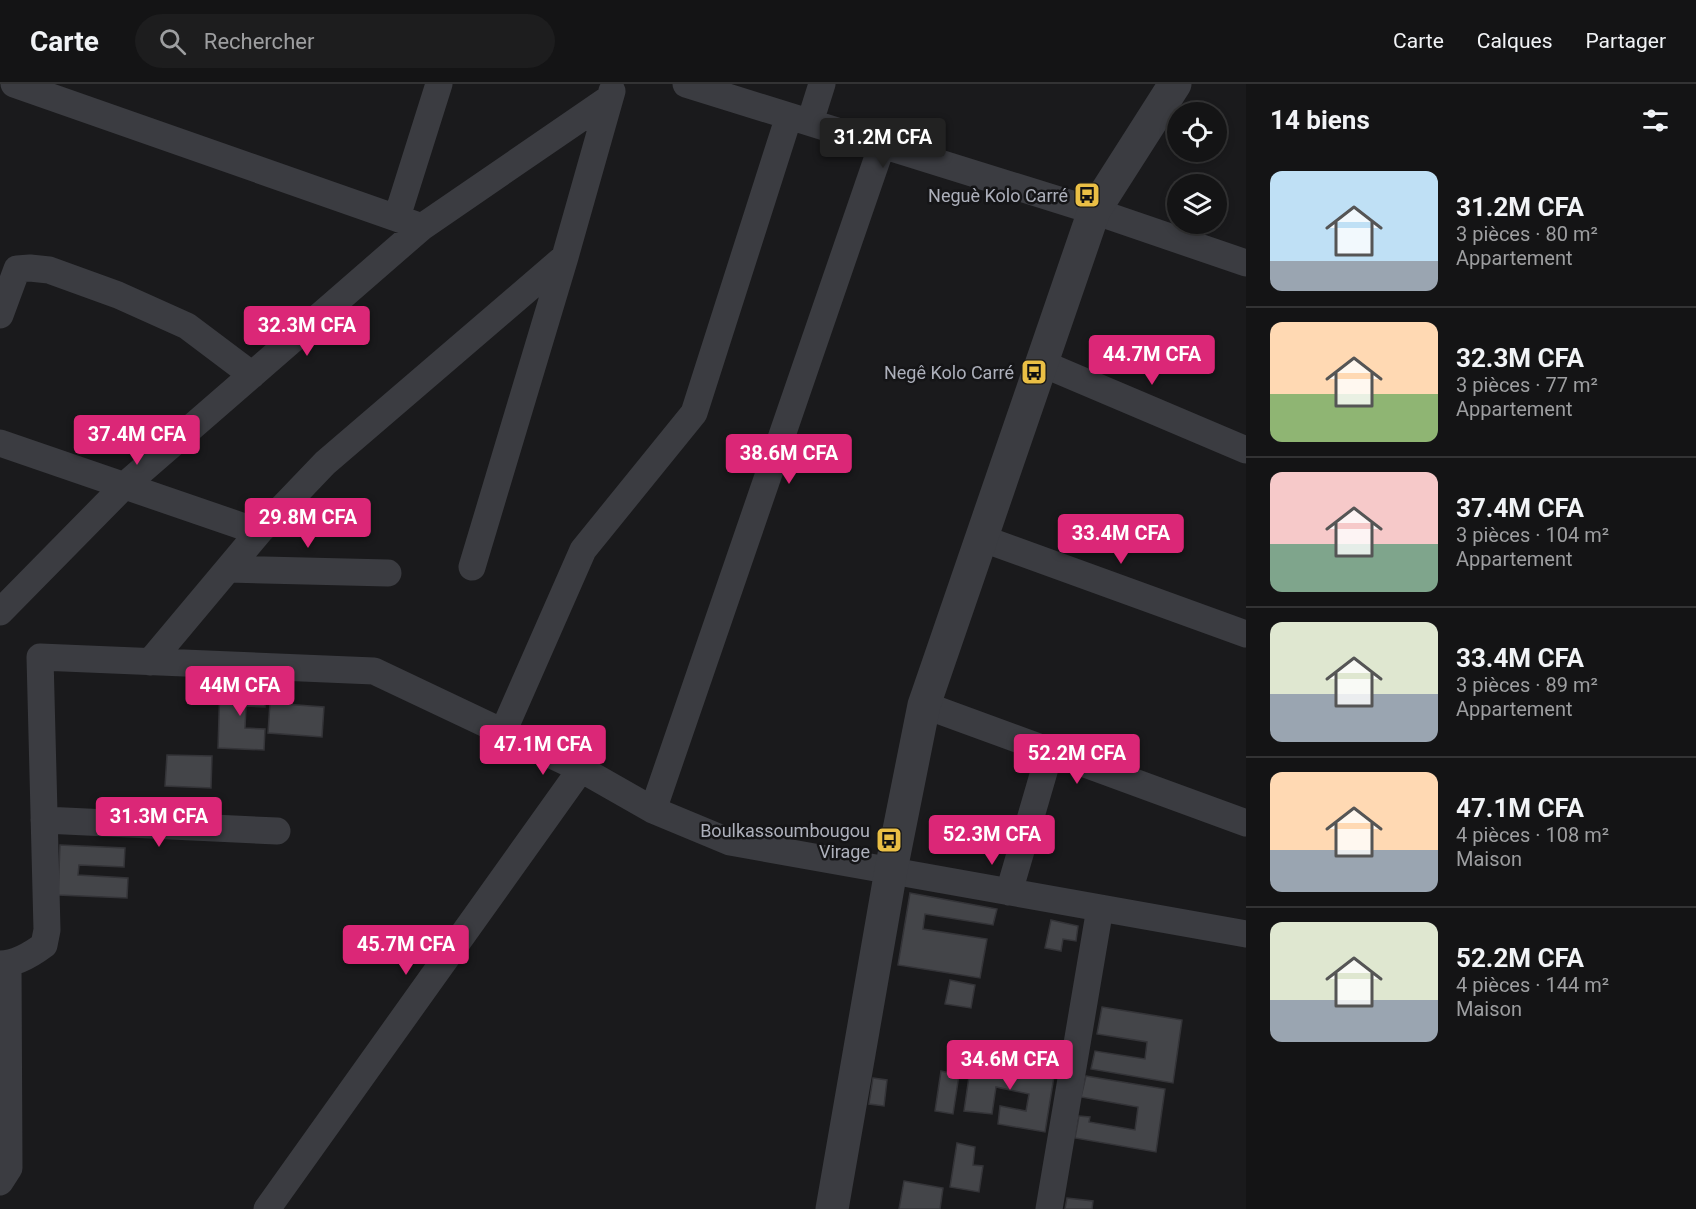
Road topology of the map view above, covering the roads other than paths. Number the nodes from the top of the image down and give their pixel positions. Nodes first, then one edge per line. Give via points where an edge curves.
1 (14, 84) edge
2 (440, 84) edge
3 (686, 84) edge
4 (822, 84) edge
5 (1175, 84) edge
6 (612, 91) edge
7 (800, 119) junction
8 (882, 145) junction
9 (1094, 211) junction
10 (397, 217) junction
11 (422, 227) junction
12 (566, 257) junction
13 (1246, 263) edge
14 (0, 315) edge
15 (1041, 363) junction
16 (252, 375) junction
17 (0, 443) edge
18 (1246, 450) edge
19 (124, 486) junction
20 (259, 532) junction
21 (981, 538) junction
22 (472, 567) dead end
23 (228, 569) junction
24 (388, 573) dead end
25 (0, 612) edge
26 (1246, 634) edge
27 (150, 662) junction
28 (924, 705) junction
29 (503, 732) junction
30 (1050, 751) junction
31 (581, 769) junction
32 (653, 810) junction
33 (44, 820) junction
34 (1246, 823) edge
35 (277, 831) dead end
36 (891, 870) junction
37 (1009, 892) junction
38 (1100, 908) junction
39 (1246, 934) edge
40 (4, 964) edge
41 (0, 1182) edge
42 (267, 1209) edge
43 (832, 1209) edge
44 (1049, 1209) edge

1 - 10 street
2 - 10 street
3 - 7 street
4 - 7 street
5 - 9 street
6 - 11 street
6 - 12 street
7 - 8 street
7 - 29 street via 694,412 583,550
8 - 9 street
8 - 32 street
9 - 13 street
9 - 15 street
10 - 11 street
11 - 16 street
12 - 20 street via 325,463
12 - 22 street
14 - 16 street via 17,269 49,270 187,326
15 - 18 street
15 - 21 street
16 - 19 street
17 - 19 street
19 - 20 street
19 - 25 street
20 - 23 street
21 - 26 street
21 - 28 street
23 - 24 street
23 - 27 street
27 - 29 street via 374,671
27 - 33 street via 40,657
28 - 30 street
28 - 36 street
29 - 31 street
30 - 34 street
30 - 37 street
31 - 32 street
31 - 42 street
32 - 36 street via 730,842
33 - 35 street
33 - 40 street via 44,945
36 - 37 street
36 - 43 street
37 - 38 street
38 - 39 street
38 - 44 street
40 - 41 street via 9,1168

